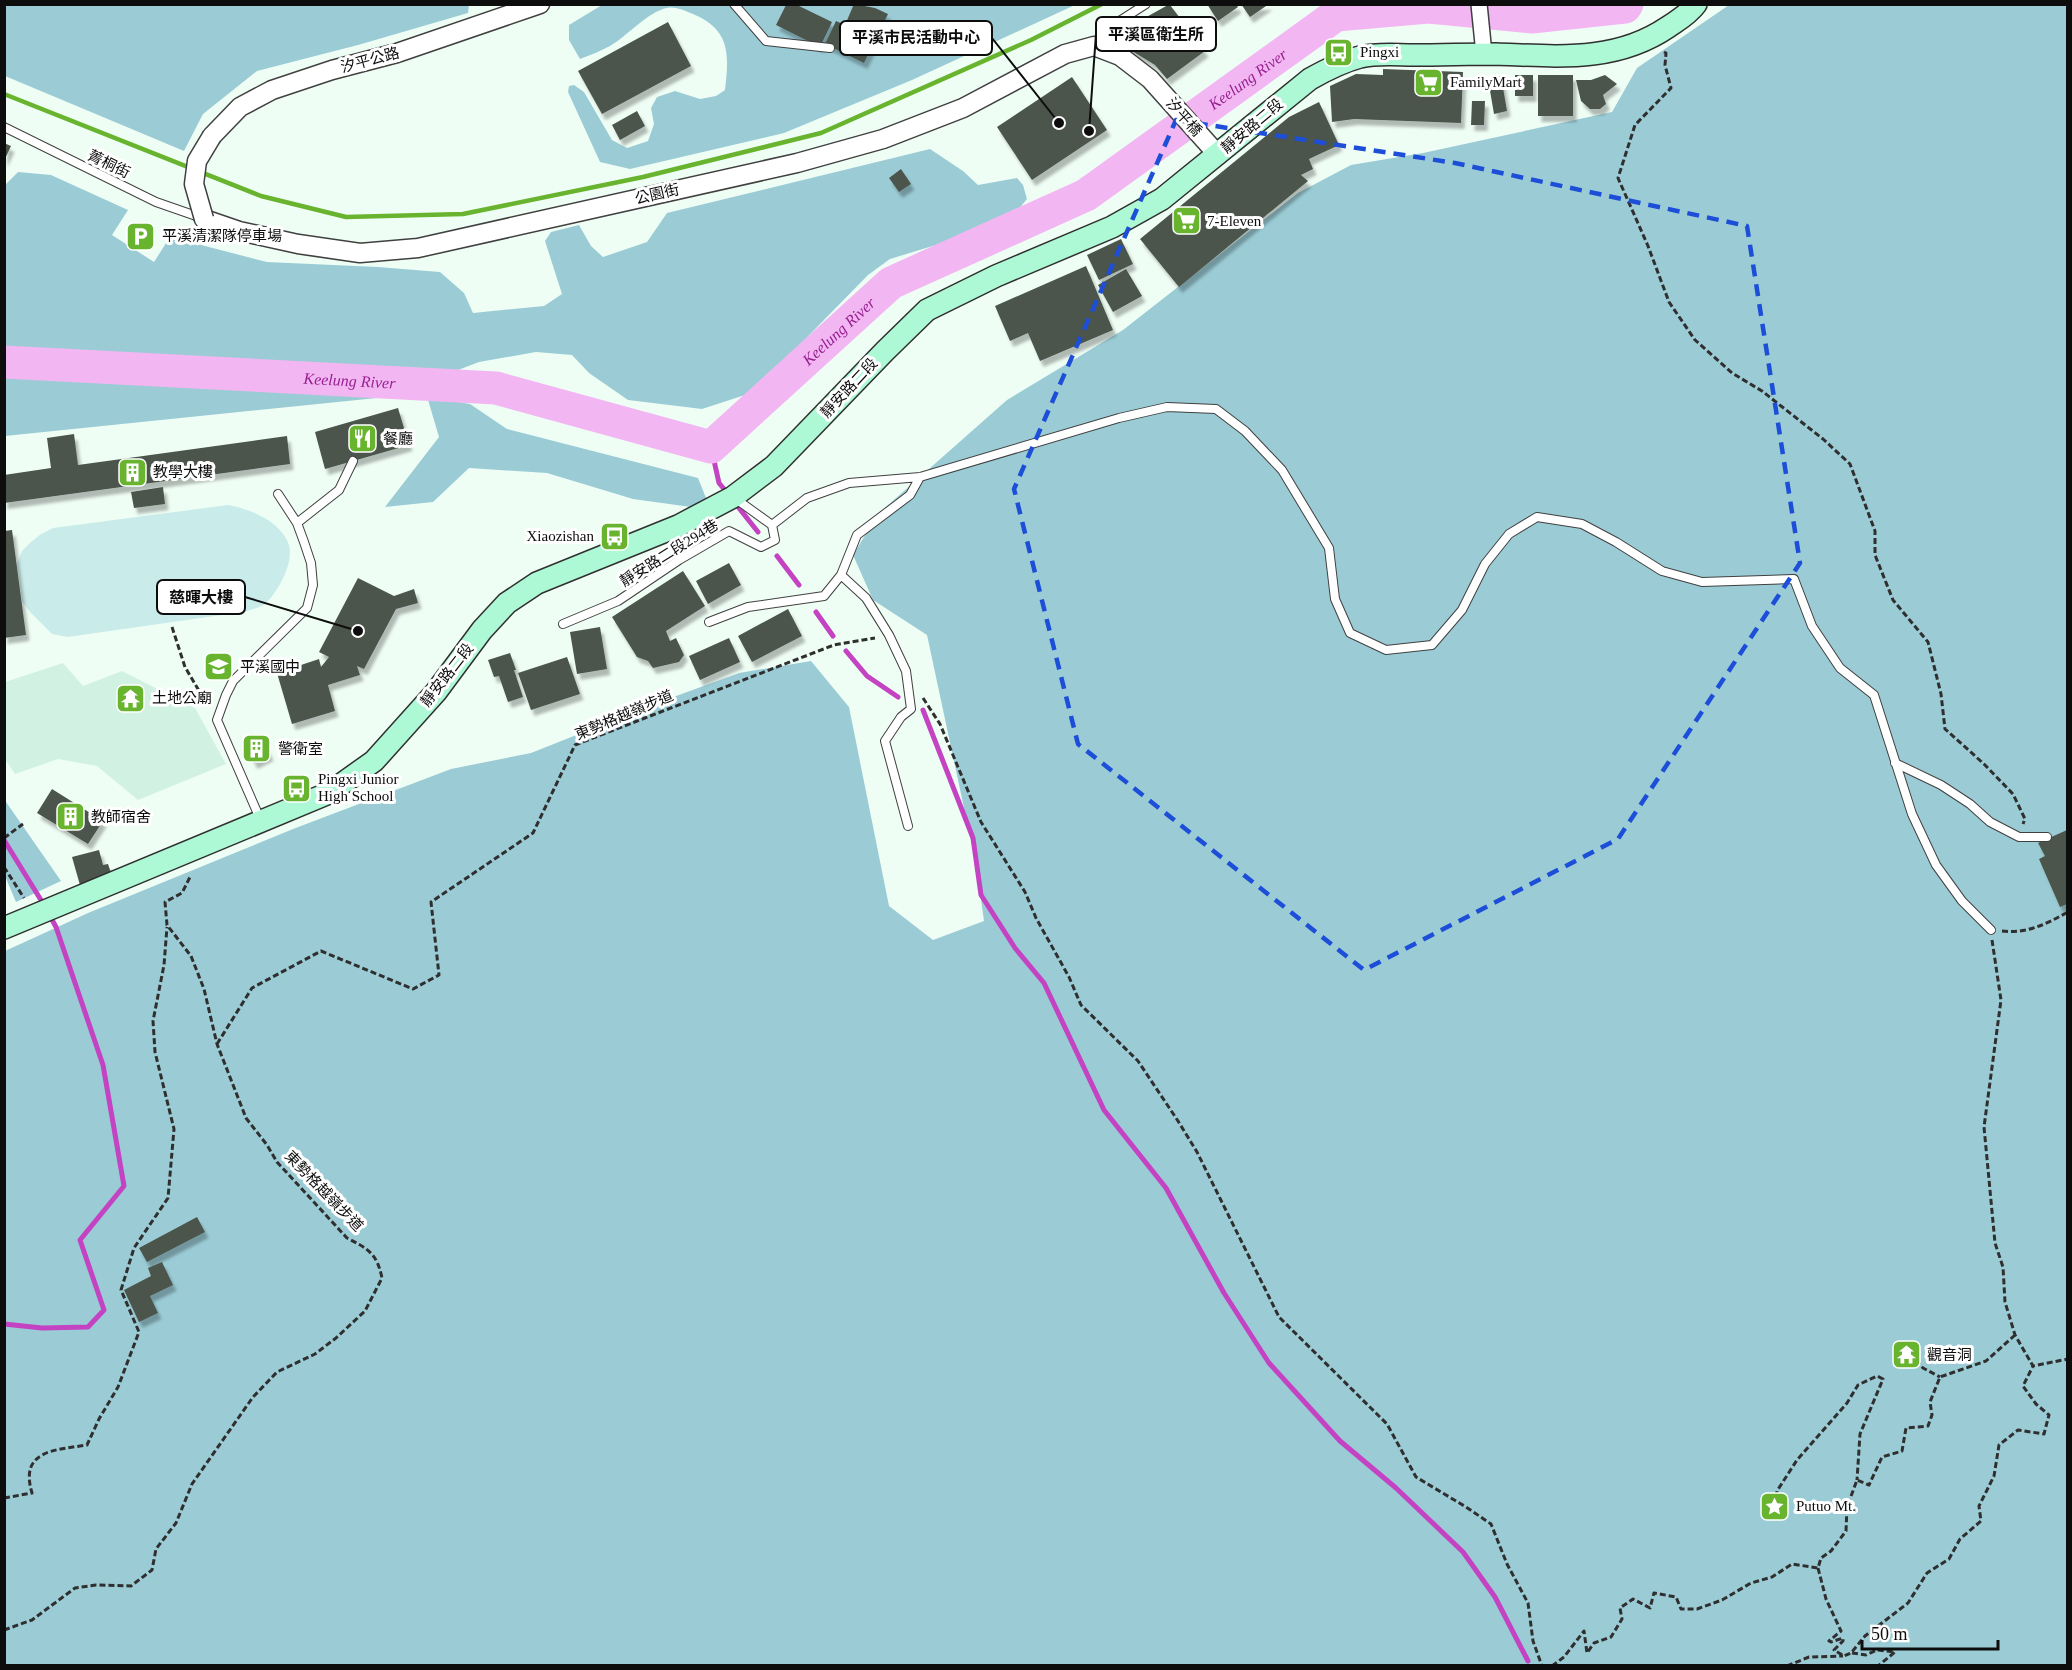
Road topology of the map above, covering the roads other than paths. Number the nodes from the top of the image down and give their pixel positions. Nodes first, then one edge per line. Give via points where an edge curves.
1 (540, 4) edge
2 (734, 4) edge
3 (1146, 4) edge
4 (1479, 4) edge
5 (1696, 4) edge
6 (1094, 46) junction
7 (830, 48) dead end
8 (1484, 54) junction
9 (4, 127) edge
10 (1218, 155) junction
11 (204, 219) junction
12 (353, 461) dead end
13 (920, 477) junction
14 (278, 495) dead end
15 (727, 500) junction
16 (297, 523) junction
17 (772, 525) junction
18 (841, 575) junction
19 (709, 622) dead end
20 (563, 624) dead end
21 (1895, 763) junction
22 (262, 822) junction
23 (908, 826) dead end
24 (2047, 837) dead end
25 (4, 928) edge
26 (1990, 930) road end

1 - 11 street, 汐平公路, bridge via 272,90 240,107 212,136 197,161 194,184
2 - 7 lane via 766,41
3 - 6 lane via 1110,27
4 - 8 street
5 - 8 main road, 靜安路二段 via 1651,38 1627,48 1575,56
6 - 10 street, 汐平橋 via 1120,56 1150,79
6 - 11 street, 公園街 via 1065,54 963,108 883,139 797,163 418,248 360,253 298,244
8 - 10 main road, 靜安路二段 via 1362,57 1336,64 1310,79
9 - 11 lane, 菁桐街 via 156,202
10 - 15 main road, 靜安路二段 via 1162,199 1112,227 927,310 774,466
12 - 16 lane via 339,490
13 - 17 lane, 靜安路二段294巷 via 849,483 807,498
13 - 18 lane via 910,495 857,535
13 - 21 lane, 靜安路二段294巷 via 1167,407 1216,409 1245,431 1282,470 1329,548 1335,599 1350,633 1386,650 1432,645 1462,610 1485,564 1509,534 1537,517 1582,524 1662,571 1702,582 1794,579 1812,626 1840,668 1874,695
14 - 16 lane
15 - 17 lane
15 - 22 main road, 靜安路二段 via 678,526 537,583 507,603 374,761 329,793
16 - 22 lane via 311,563 313,585 307,608 233,681 217,720
17 - 20 lane, 靜安路二段294巷 via 775,540 761,547 729,531 618,601
18 - 19 lane via 824,596 748,607
18 - 23 lane via 866,598 906,671 911,709 885,741
21 - 24 lane via 1941,785 1990,822 2019,837
21 - 26 lane via 1912,814 1936,865 1962,901
22 - 25 main road, 靜安路二段

